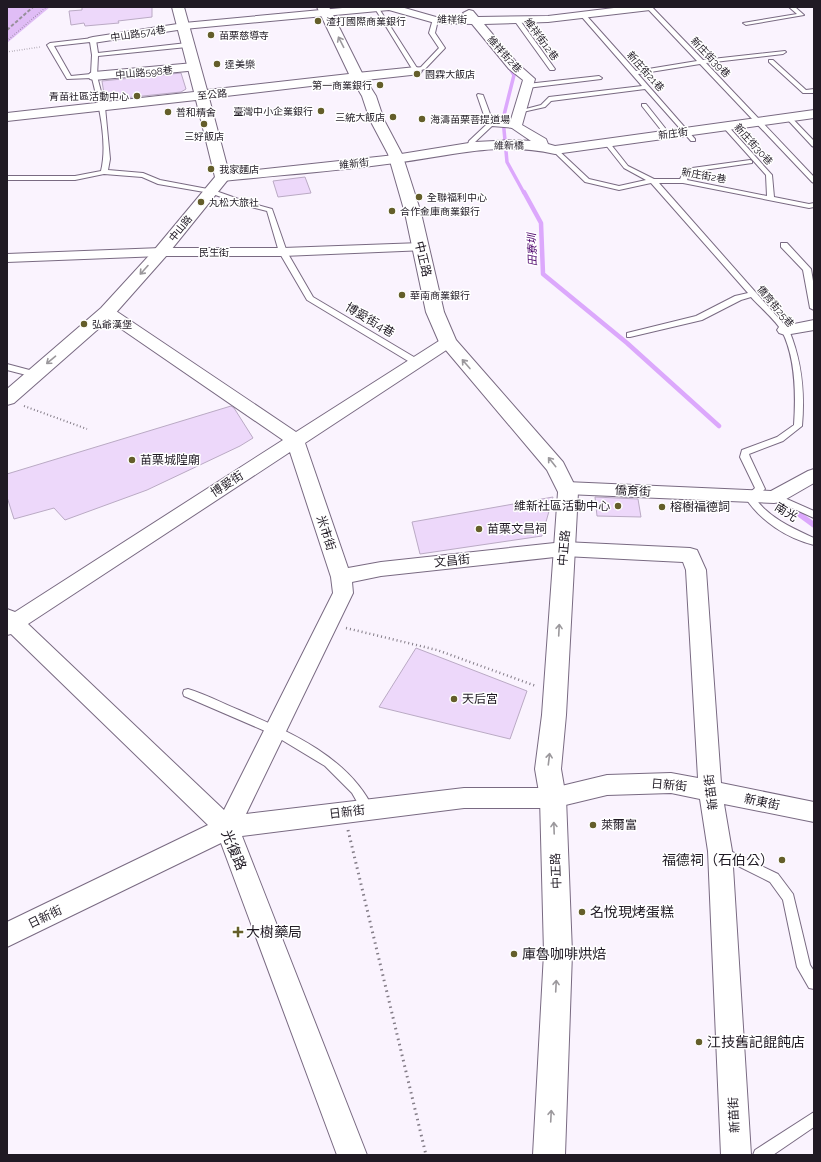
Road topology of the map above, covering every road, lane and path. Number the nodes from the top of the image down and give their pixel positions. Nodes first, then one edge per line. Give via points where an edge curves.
1 (46, 7) edge
2 (178, 7) edge
3 (464, 7) edge
4 (650, 7) edge
5 (792, 7) edge
6 (376, 8) junction
7 (324, 9) edge
8 (611, 9) edge
9 (583, 15) junction
10 (435, 20) junction
11 (475, 20) junction
12 (517, 20) junction
13 (746, 23) dead end
14 (184, 26) junction
15 (93, 40) junction
16 (7, 41) edge
17 (50, 45) junction
18 (188, 45) junction
19 (7, 52) edge
20 (783, 52) dead end
21 (95, 55) junction
22 (771, 61) dead end
23 (702, 62) junction
24 (194, 68) junction
25 (552, 69) dead end
26 (416, 71) junction
27 (635, 74) junction
28 (94, 76) junction
29 (357, 77) junction
30 (599, 78) dead end
31 (527, 86) junction
32 (647, 87) junction
33 (814, 91) edge
34 (202, 95) junction
35 (480, 95) dead end
36 (644, 105) dead end
37 (102, 107) junction
38 (520, 112) junction
39 (814, 114) edge
40 (7, 117) edge
41 (788, 117) junction
42 (759, 121) junction
43 (490, 124) junction
44 (515, 126) junction
45 (725, 126) junction
46 (667, 134) junction
47 (690, 136) junction
48 (607, 143) junction
49 (485, 145) joint
50 (537, 145) junction
51 (814, 145) edge
52 (470, 147) junction
53 (555, 150) junction
54 (396, 159) junction
55 (750, 162) dead end
56 (104, 172) junction
57 (223, 177) junction
58 (7, 178) edge
59 (683, 180) junction
60 (653, 181) junction
61 (814, 181) edge
62 (211, 191) junction
63 (771, 199) junction
64 (814, 205) edge
65 (784, 245) dead end
66 (421, 247) junction
67 (161, 252) junction
68 (283, 252) junction
69 (7, 258) edge
70 (811, 269) edge
71 (753, 294) junction
72 (814, 308) edge
73 (107, 312) junction
74 (814, 325) edge
75 (784, 330) junction
76 (630, 335) dead end
77 (448, 342) junction
78 (416, 362) junction
79 (7, 367) edge
80 (34, 374) junction
81 (14, 402) edge
82 (87, 429) dead end
83 (296, 440) junction
84 (814, 475) edge
85 (566, 488) junction
86 (761, 494) junction
87 (814, 515) edge
88 (814, 542) edge
89 (564, 548) junction
90 (341, 577) junction
91 (9, 622) edge
92 (328, 624) junction
93 (555, 692) junction
94 (188, 693) dead end
95 (276, 731) junction
96 (710, 791) junction
97 (554, 798) junction
98 (368, 810) junction
99 (344, 812) junction
100 (814, 812) edge
101 (227, 828) junction
102 (720, 851) junction
103 (7, 935) edge
104 (814, 983) edge
105 (814, 1119) edge
106 (352, 1155) edge
107 (426, 1155) edge
108 (549, 1155) edge
109 (736, 1155) edge
110 (760, 1155) edge

1 - 16 path
2 - 14 street
3 - 11 street
4 - 8 street, 維祥街
4 - 23 lane, 新庄街39巷
5 - 13 lane via 801,16
6 - 7 street, 維祥街
6 - 10 street, 維祥街 via 389,7
6 - 26 lane
7 - 14 street, 維祥街
29 -> 7 street, 中正路
8 - 9 street, 維祥街
9 - 12 street, 維祥街
9 - 27 lane, 新庄街21巷
10 - 11 street, 維祥街
10 - 26 lane via 432,33 442,48 423,68
11 - 12 street, 維祥街
11 - 31 street, 維祥街2巷 via 513,66 528,79
12 - 25 lane, 維祥街12巷
14 - 15 street, 中山路574巷
14 - 18 street
15 - 17 lane
15 - 21 lane
17 - 19 path
17 - 28 lane via 69,78
18 - 21 lane
18 - 24 street
20 - 23 lane
21 - 28 lane
22 - 33 lane via 805,92
23 - 27 lane
23 - 42 lane, 新庄街39巷
24 - 28 street, 中山路598巷
24 - 34 street
26 - 29 street, 至公路
27 - 32 lane, 新庄街21巷
28 - 37 lane
29 - 34 street, 至公路
29 - 54 street, 中正路 via 369,96 377,120
30 - 31 lane
31 - 38 street, 維祥街2巷
32 - 38 lane via 549,99 543,106
32 - 47 lane, 新庄街21巷
34 - 37 street, 至公路
34 - 57 street
35 - 43 lane
36 - 46 lane
37 - 40 street, 至公路
37 - 56 lane via 107,159
38 - 44 street, 維祥街2巷
39 - 41 street, 新庄街
41 - 42 street, 新庄街
41 - 51 lane
42 - 45 street, 新庄街
42 - 61 lane, 新庄街39巷
43 - 44 lane
43 - 52 lane via 471,142
44 - 50 street via 541,142
45 - 47 street, 新庄街
45 - 63 lane, 新庄街30巷 via 769,175
46 - 47 street, 新庄街
46 - 48 street, 新庄街
48 - 53 street, 新庄街
48 - 60 lane, 僑育街25巷 via 626,167
49 - 50 street, 維新橋
49 - 52 street, 維新街
50 - 53 street, 新庄街
52 - 54 street, 維新街
53 - 60 lane, 新庄街2巷 via 587,180 620,188
54 - 57 street, 維新街
54 - 66 street, 中正路
55 - 59 lane via 687,170
56 - 58 lane via 75,178
56 - 62 lane via 143,175 158,182
57 - 62 street, 中山路
59 - 60 lane, 新庄街2巷
59 - 63 lane, 新庄街2巷
60 - 71 lane, 僑育街25巷
62 - 67 street, 中山路
62 - 68 lane via 270,210
63 - 64 lane, 新庄街2巷
65 - 70 lane
66 - 68 street, 民生街
66 - 77 street, 中正路 via 435,312
67 - 68 street, 民生街
67 - 69 street, 民生街
67 -> 73 street, 中山路
68 - 78 lane, 博愛街4巷 via 310,298
70 - 72 lane
71 - 75 lane, 僑育街25巷
71 - 76 lane via 738,298 699,318
73 -> 80 street, 中山路
73 - 83 street
74 - 75 street
75 - 86 lane, 僑育街25巷 via 793,348 799,375 798,426 780,439 745,452
77 - 78 street, 博愛街
85 -> 77 street, 中正路 via 556,467
78 - 83 street, 博愛街
79 - 80 lane
80 - 81 street, 中山路
81 - 82 path
83 - 90 street, 米市街
83 - 91 street, 博愛街
84 - 86 street
85 - 86 street, 僑育街
85 - 89 street, 中正路 via 568,504
86 - 87 lane
86 - 88 lane, 南光 via 754,505 772,520
89 - 90 street, 文昌街 via 381,569
93 -> 89 street, 中正路
89 - 96 street, 新苗街 via 690,555 696,570
90 - 92 street, 米市街 via 343,593
91 - 101 street, 光復路
92 - 93 path via 437,650
92 - 95 street, 米市街
97 -> 93 street, 中正路 via 548,769
94 - 95 lane
95 - 98 lane via 329,763 356,789
95 - 101 street, 米市街
96 - 97 street, 日新街 via 671,782 627,783
96 - 100 street, 新東街
96 - 102 street, 新苗街
97 - 98 street, 日新街 via 464,798
108 -> 97 street, 中正路 via 558,953
98 - 99 street, 日新街
99 - 101 street, 日新街
99 - 107 path
101 - 103 street, 日新街
101 - 106 street, 光復路
102 - 104 lane via 774,878 789,898 804,967
102 - 109 street, 新苗街
105 - 110 lane

